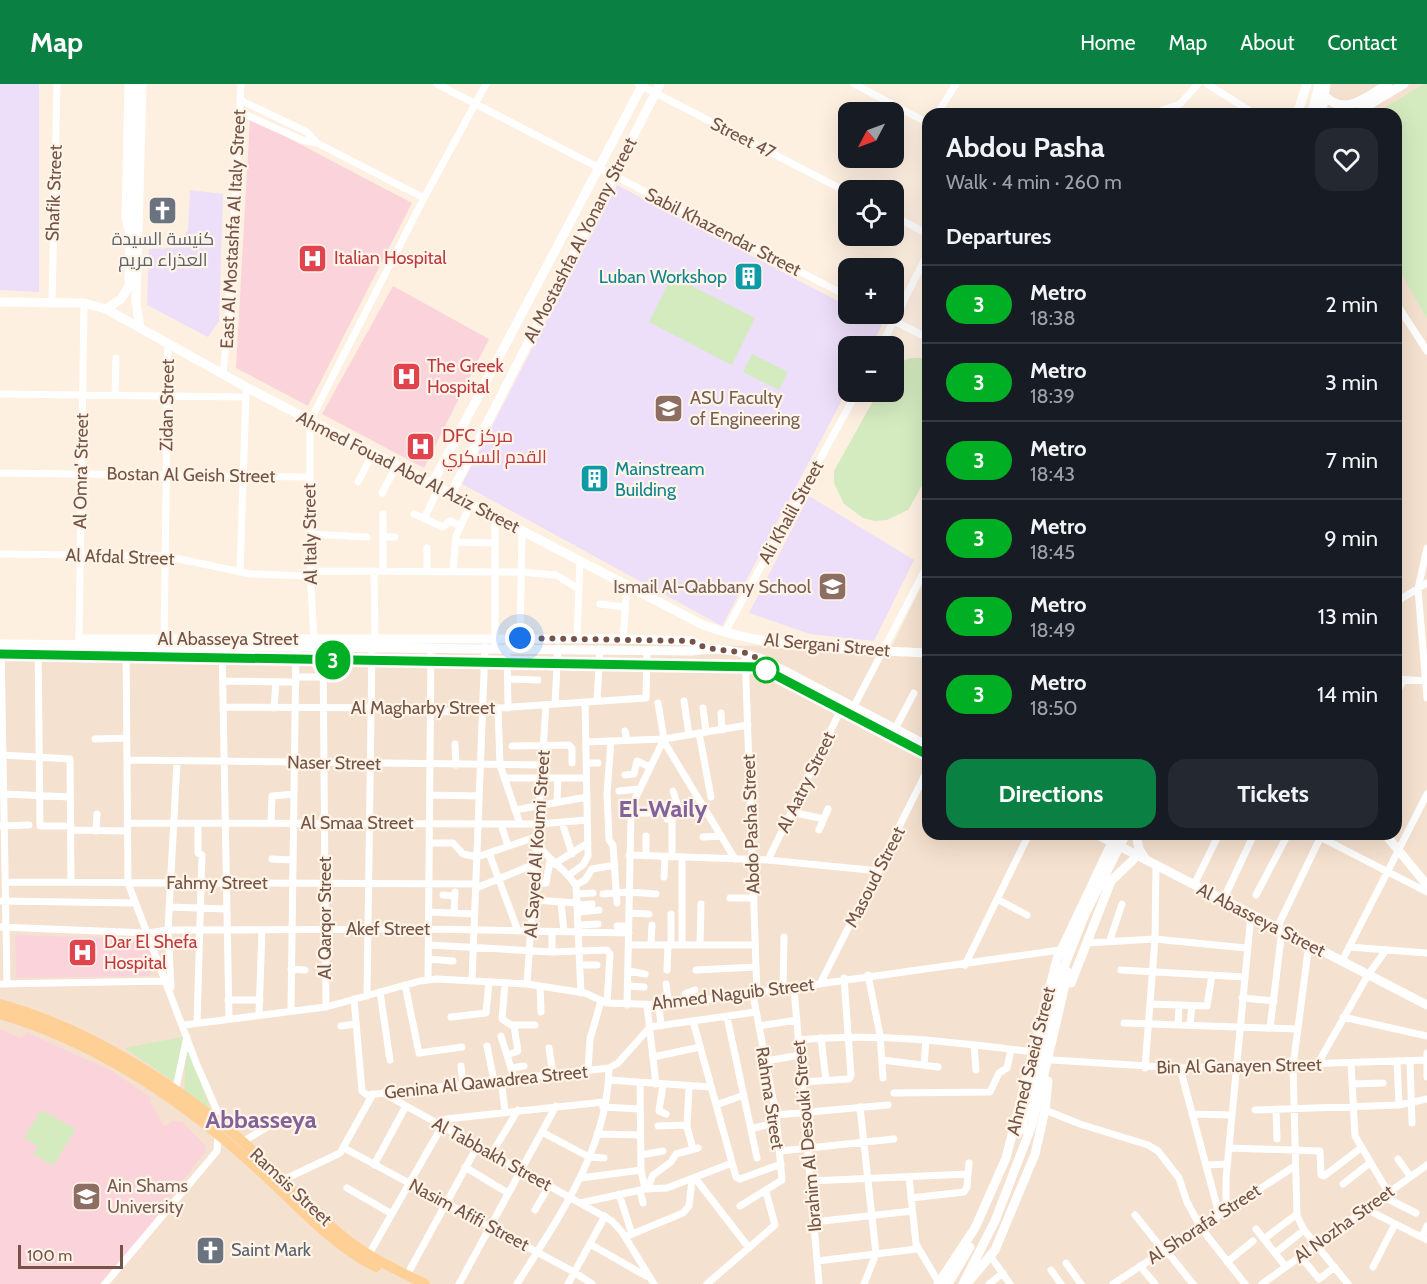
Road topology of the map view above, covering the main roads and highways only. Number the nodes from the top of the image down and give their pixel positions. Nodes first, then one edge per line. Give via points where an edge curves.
1 (133, 84) edge
2 (142, 84) edge
3 (1307, 84) edge
4 (1319, 84) edge
5 (1326, 84) edge
6 (1388, 84) edge
7 (1404, 84) edge
8 (641, 85) edge
9 (658, 88) edge
10 (1324, 95) junction
11 (1299, 108) edge
12 (1313, 108) edge
13 (1323, 108) edge
14 (1364, 108) edge
15 (133, 235) junction
16 (0, 302) edge
17 (106, 309) junction
18 (140, 328) junction
19 (469, 411) junction
20 (488, 420) junction
21 (436, 485) junction
22 (452, 494) junction
23 (725, 632) joint
24 (747, 638) junction
25 (0, 642) edge
26 (164, 642) junction
27 (495, 642) junction
28 (374, 643) junction
29 (317, 646) junction
30 (706, 648) junction
31 (922, 652) edge
32 (743, 653) junction
33 (922, 741) edge
34 (1112, 840) edge
35 (1116, 840) edge
36 (1125, 840) edge
37 (1137, 840) edge
38 (1390, 840) edge
39 (1137, 856) junction
40 (1152, 864) junction
41 (1092, 883) junction
42 (1427, 885) edge
43 (1109, 886) junction
44 (0, 1004) edge
45 (1427, 1005) edge
46 (0, 1014) edge
47 (1034, 1053) junction
48 (1051, 1062) junction
49 (1029, 1071) junction
50 (1028, 1123) junction
51 (220, 1128) junction
52 (409, 1280) edge
53 (425, 1284) edge
54 (942, 1284) edge
55 (965, 1284) edge

1 - 15 main road
2 - 15 main road
3 - 11 main road
4 - 12 main road
5 - 10 main road
6 - 10 main road via 1350,105 1336,104
7 - 14 main road
8 - 19 main road, Al Mostashfa Al Yonany Street
9 - 20 main road, Al Mostashfa Al Yonany Street
10 - 13 main road
15 - 17 main road via 129,286 121,299
15 - 18 main road
16 - 17 main road, Ahmed Fouad Abd Al Aziz Street via 84,303
17 - 18 main road, Ahmed Fouad Abd Al Aziz Street
18 - 21 main road, Ahmed Fouad Abd Al Aziz Street via 223,374 246,392
19 - 20 main road
19 - 21 main road, Al Mostashfa Al Yonany Street
20 - 22 main road, Al Mostashfa Al Yonany Street
21 - 22 main road, Ahmed Fouad Abd Al Aziz Street
22 - 23 main road, Ahmed Fouad Abd Al Aziz Street via 695,621
23 - 24 main road, Al Sergani Street
24 - 31 main road, Al Sergani Street via 812,648
24 - 32 main road via 738,642
25 - 26 main road, Al Abasseya Street
25 - 26 main road, Al Abasseya Street via 126,646
26 - 29 main road, Al Abasseya Street
26 - 29 main road, Al Abasseya Street
27 - 28 main road, Al Abasseya Street
27 - 28 main road, Al Abasseya Street via 485,647
27 - 30 main road, Al Abasseya Street via 507,647 692,651
27 - 30 main road, Al Abasseya Street via 520,638 623,639 691,641
28 - 29 main road, Al Abasseya Street
30 - 32 main road, Al Abasseya Street
32 - 33 main road, Al Abasseya Street
34 - 41 main road, Ahmed Saeid Street
35 - 39 main road, Al Abasseya Street
36 - 50 main road via 1074,952
37 - 40 main road via 1139,849
38 - 42 main road
39 - 40 main road, Al Abasseya Street
39 - 43 main road, Ahmed Saeid Street
40 - 45 main road, Al Abasseya Street
41 - 43 main road via 1103,877
41 - 47 main road, Ahmed Saeid Street via 1060,950
43 - 48 main road, Ahmed Saeid Street via 1066,1002
44 - 51 main road, Ramsis Street via 71,1031 133,1064
46 - 51 main road, Ramsis Street via 94,1052
47 - 48 main road via 1042,1061
47 - 49 main road, Ahmed Saeid Street
48 - 49 main road via 1038,1064
48 - 55 main road, Ahmed Saeid Street via 1046,1110 1035,1154 1002,1237 991,1257
49 - 54 main road, Ahmed Saeid Street via 1014,1133 992,1194
50 - 54 main road via 965,1257
50 - 55 main road via 995,1221
51 - 52 main road, Ramsis Street via 242,1142 334,1228
51 - 52 main road, Ramsis Street via 340,1244 372,1265
52 - 53 main road, Ramsis Street

